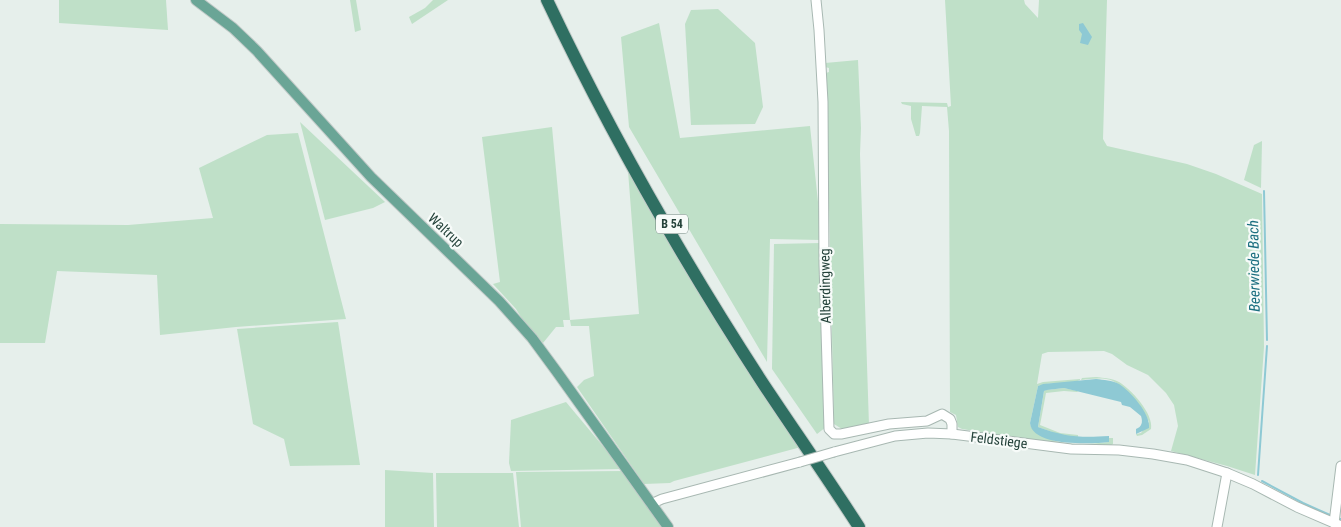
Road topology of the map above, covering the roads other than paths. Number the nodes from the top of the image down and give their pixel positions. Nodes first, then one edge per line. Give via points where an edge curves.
1 (196, 0) edge
2 (547, 0) edge
3 (554, 0) edge
4 (816, 0) edge
5 (952, 434) junction
6 (1341, 466) edge
7 (1227, 473) junction
8 (652, 504) junction
9 (1337, 524) edge
10 (668, 527) edge
11 (859, 527) edge
12 (865, 527) edge
13 (1217, 527) edge

1 - 8 main road, Waltrup via 257,51 371,178 499,301 546,357
2 - 11 highway, B 54 via 614,135 673,238 764,385
3 - 12 highway, B 54 via 667,215
4 - 5 street, Alberdingweg via 820,30 829,429 834,434 841,434 890,424 927,421 942,414 950,419
5 - 7 street, Feldstiege via 1071,449 1154,454 1187,460
5 - 8 street, Feldstiege, bridge via 895,436 662,498
6 - 9 street
7 - 9 street, Feldstiege
7 - 13 street
8 - 10 main road, Waltrup

